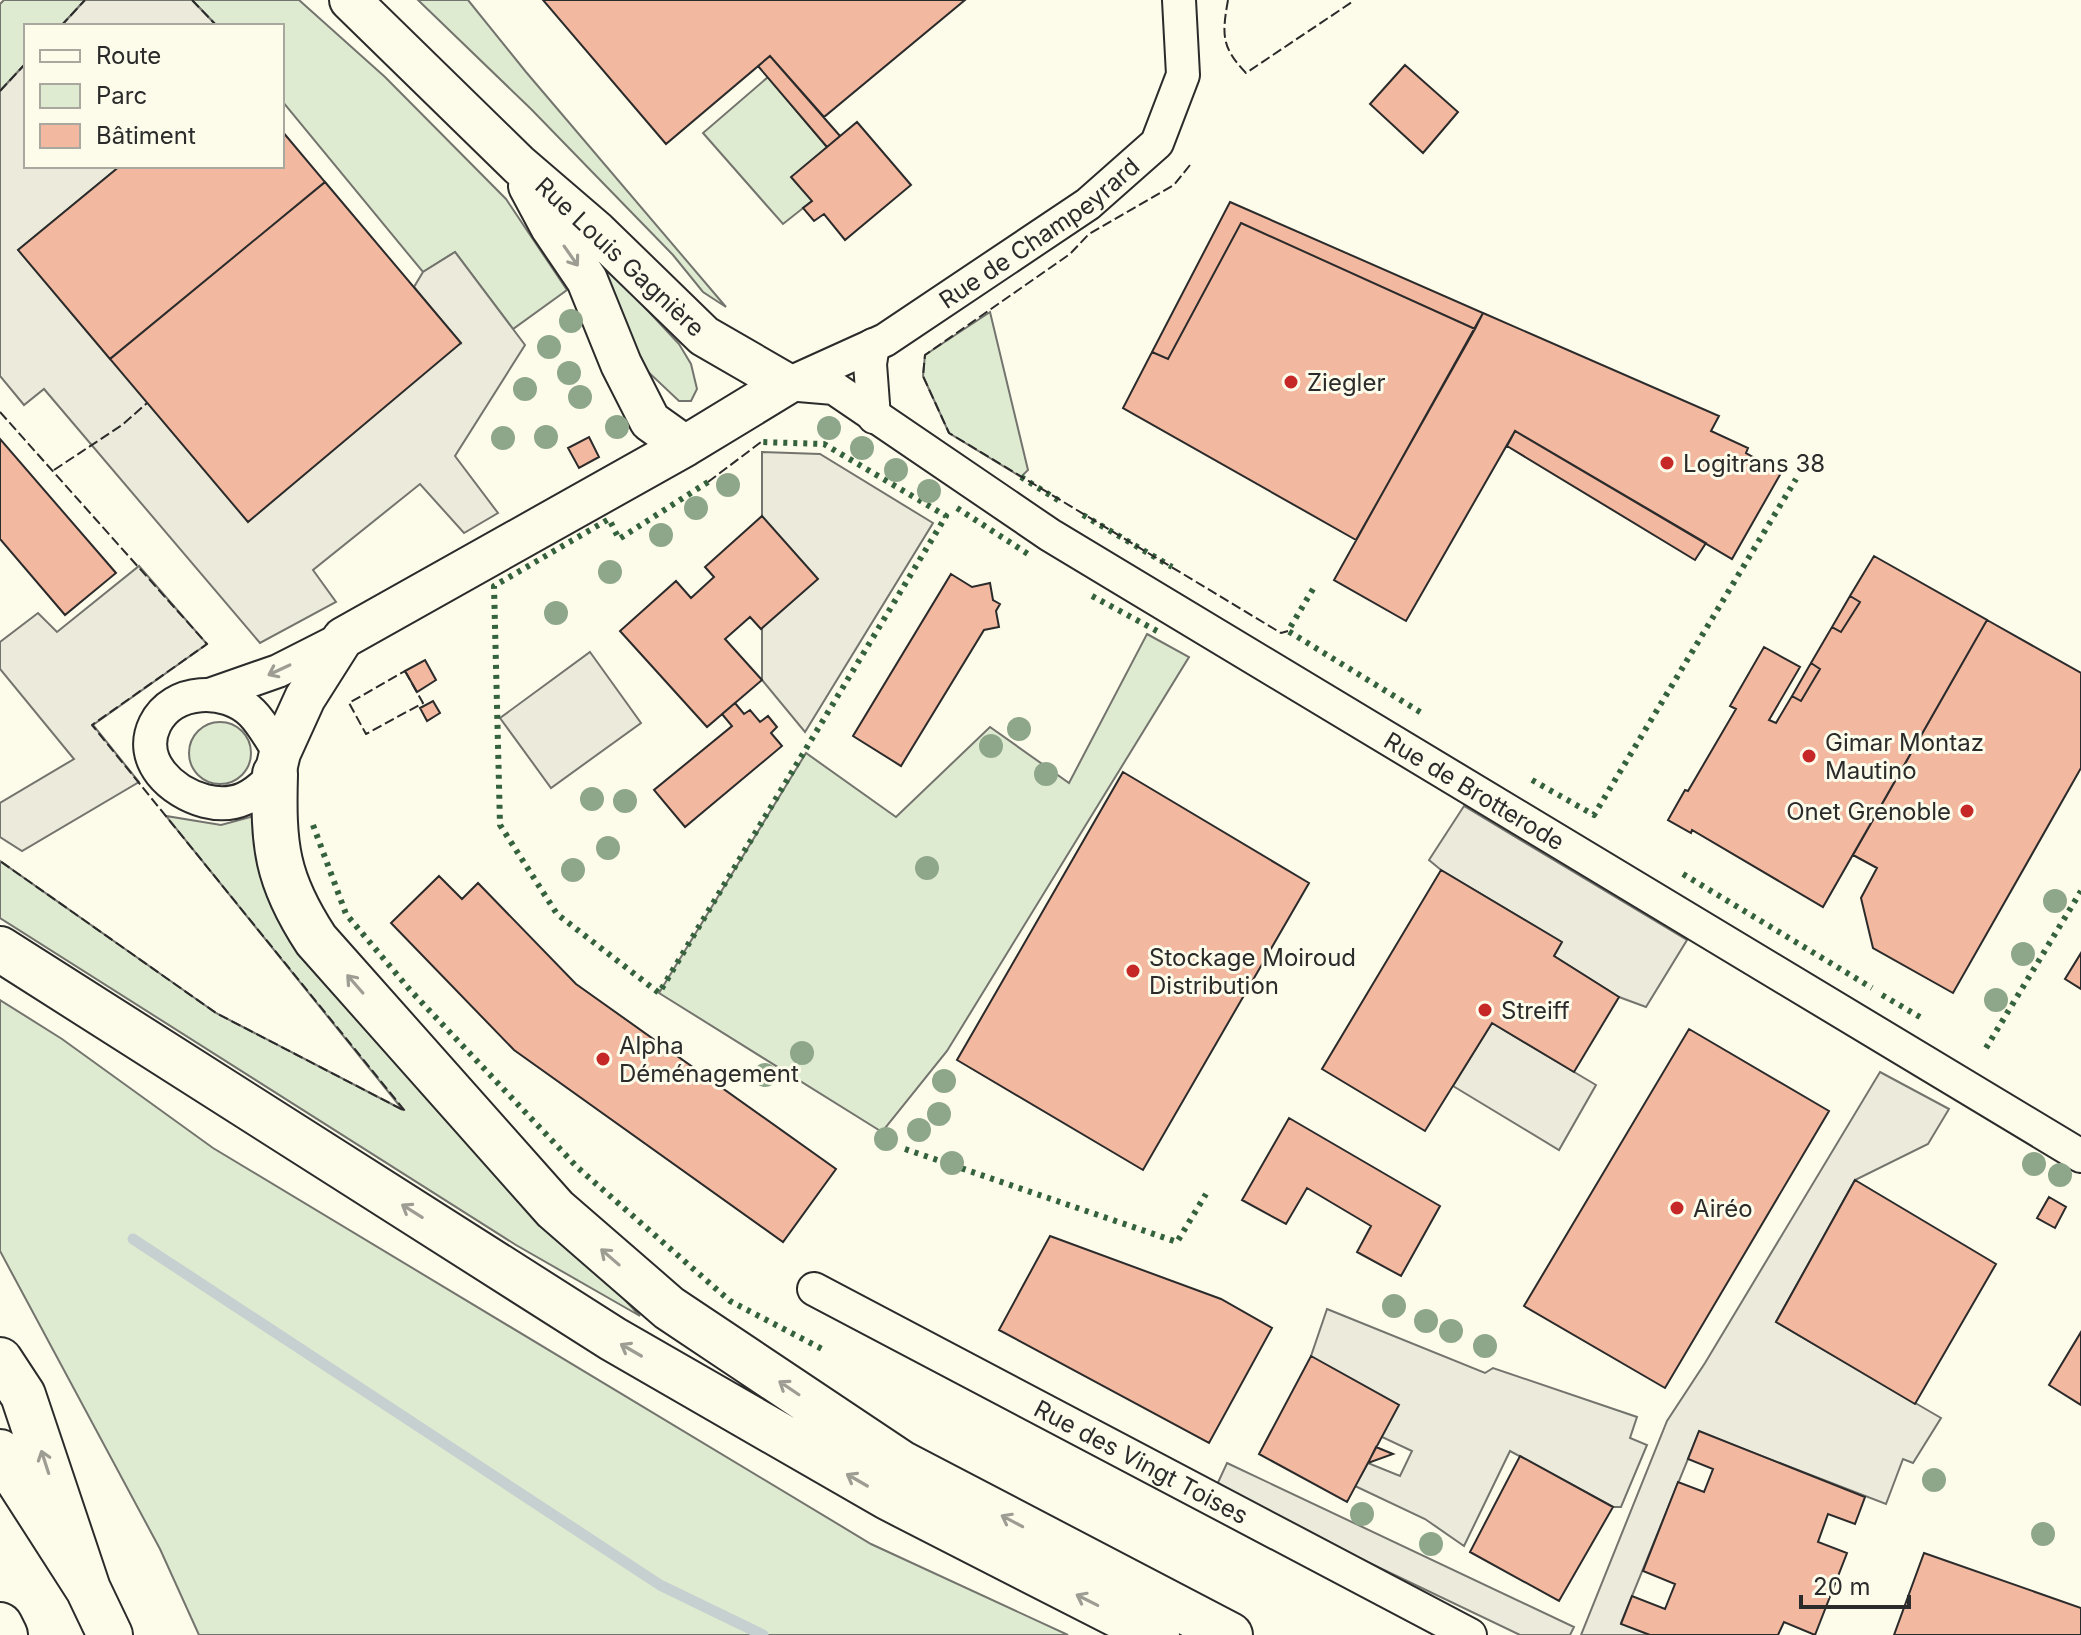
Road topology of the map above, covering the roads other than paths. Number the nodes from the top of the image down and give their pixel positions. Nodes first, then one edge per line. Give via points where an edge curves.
1 (350, 0) edge
2 (1179, 0) edge
3 (519, 165) junction
4 (873, 345) junction
5 (787, 384) junction
6 (874, 417) junction
7 (685, 446) junction
8 (343, 638) junction
9 (212, 694) junction
10 (277, 764) junction
11 (0, 949) edge
12 (2081, 1156) edge
13 (814, 1289) dead end
14 (0, 1360) edge
15 (0, 1452) edge
16 (88, 1589) junction
17 (0, 1625) edge
18 (3, 1634) edge
19 (110, 1635) edge
20 (1157, 1635) edge
21 (1230, 1635) edge
22 (1470, 1635) edge

1 - 3 street, Rue Louis Gagnière
2 - 4 street, Rue de Champeyrard via 1183,75 1157,143 1088,204
3 - 5 street, Rue Louis Gagnière via 704,336
3 -> 7 street, Rue Louis Gagnière via 551,227 587,280 650,421
4 - 5 street, Rue de Champeyrard
4 - 6 street
5 - 6 street, Rue de Brotterode via 834,388
5 - 7 street
6 - 12 street, Rue de Brotterode via 1050,535
7 - 8 street
8 -> 9 street via 278,671
8 - 10 street via 305,698
9 - 10 street via 233,699 250,711
9 - 10 street via 174,704 155,724 151,740 160,773 189,796 236,802 258,793
21 -> 10 highway via 901,1463 669,1308 555,1209 316,940 298,913 274,829
20 -> 11 highway via 889,1498 613,1339
13 - 22 street, Rue des Vingt Toises
16 -> 14 highway via 23,1395
15 - 16 highway
16 - 19 highway
17 - 18 highway

